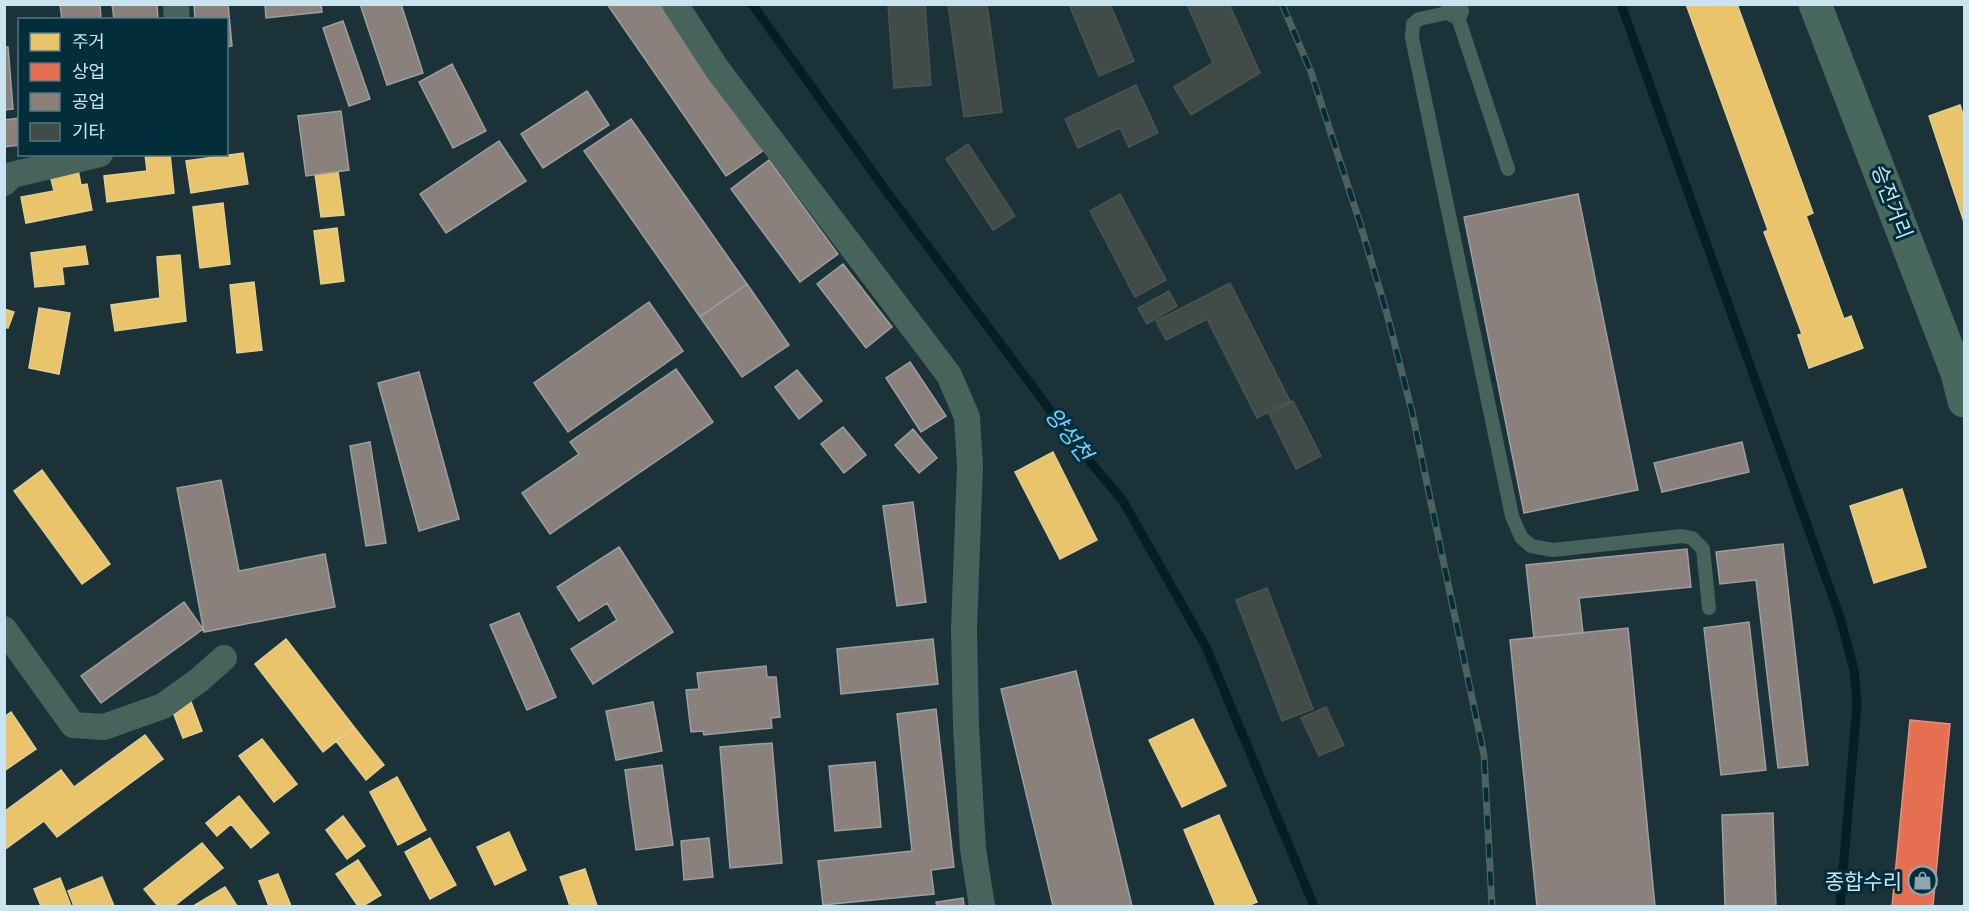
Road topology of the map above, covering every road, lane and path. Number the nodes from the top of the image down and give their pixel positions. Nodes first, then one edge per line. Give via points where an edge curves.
1 (675, 4) edge
2 (1815, 4) edge
3 (1455, 8) edge
4 (92, 156) edge
5 (1508, 169) dead end
6 (4, 183) edge
7 (1962, 381) edge
8 (1709, 609) dead end
9 (4, 629) edge
10 (224, 658) dead end
11 (982, 906) edge

1 - 11 street via 717,69 949,375 967,417 970,466 964,629 966,727 973,849
2 - 7 main road, 승전거리
3 - 5 lane
3 - 8 lane via 1419,19 1413,24 1412,39 1512,516 1521,537 1531,546 1553,550 1692,538 1702,549
4 - 6 street via 12,175
9 - 10 street via 73,725 104,727 163,705

